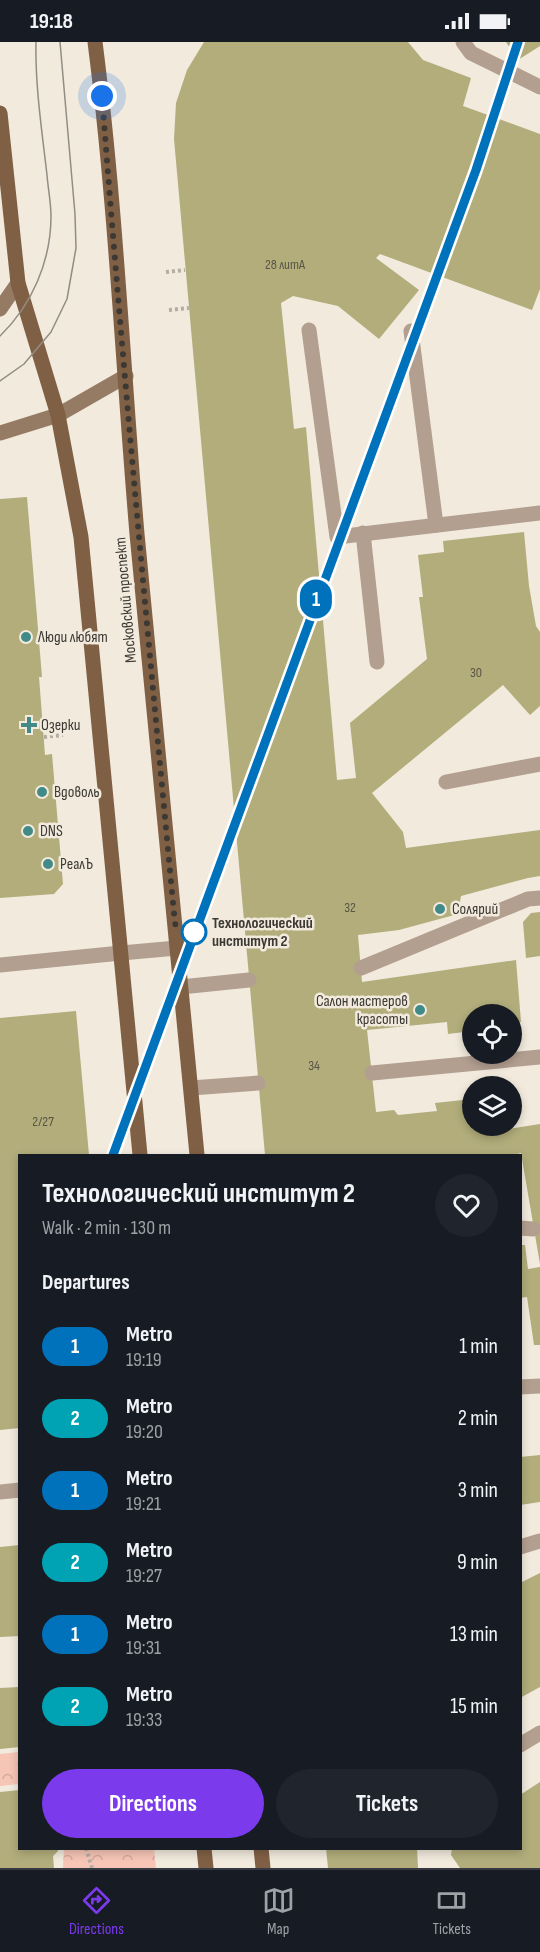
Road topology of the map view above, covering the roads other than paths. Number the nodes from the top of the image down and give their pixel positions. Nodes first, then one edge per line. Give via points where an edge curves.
1 (95, 42) edge
2 (102, 42) edge
3 (463, 42) edge
4 (540, 87) edge
5 (102, 96) junction
6 (0, 113) edge
7 (18, 284) junction
8 (0, 309) edge
9 (309, 330) dead end
10 (411, 331) dead end
11 (126, 376) junction
12 (58, 415) junction
13 (0, 433) edge
14 (540, 513) edge
15 (436, 525) junction
16 (363, 534) junction
17 (377, 662) dead end
18 (540, 764) edge
19 (446, 782) dead end
20 (540, 898) edge
21 (177, 948) junction
22 (121, 953) junction
23 (0, 965) edge
24 (361, 968) dead end
25 (249, 980) dead end
26 (181, 987) junction
27 (540, 1057) edge
28 (372, 1073) dead end
29 (258, 1083) dead end
30 (191, 1088) junction
31 (140, 1154) edge
32 (197, 1154) edge
33 (540, 1386) edge
34 (522, 1387) edge
35 (18, 1490) edge
36 (0, 1492) edge
37 (540, 1541) edge
38 (522, 1546) edge
39 (540, 1733) edge
40 (522, 1744) edge
41 (204, 1850) edge
42 (261, 1850) edge
43 (206, 1868) edge
44 (263, 1868) edge

1 - 5 main road, Московский проспект
2 - 5 main road
3 - 4 street via 471,53
5 - 11 main road, Московский проспект
6 - 7 main road
7 - 8 main road
7 - 12 main road
9 - 16 street via 337,537
10 - 15 street
11 - 12 main road
11 - 21 main road, Московский проспект
12 - 13 main road
12 - 22 main road via 81,537
14 - 15 street
15 - 16 street
16 - 17 street
18 - 19 street
20 - 24 street via 528,899
21 - 22 street
21 - 26 main road, Московский проспект
22 - 23 street
22 - 31 main road
25 - 26 street
26 - 30 main road, Московский проспект
27 - 28 street
29 - 30 street
30 - 32 main road, Московский проспект
33 - 34 street
35 - 36 street
37 - 38 street
39 - 40 street
41 - 43 main road
42 - 44 main road

